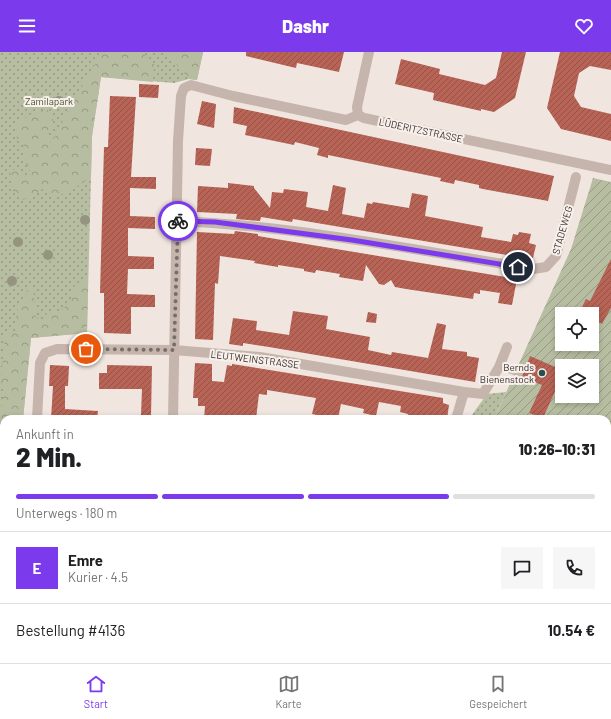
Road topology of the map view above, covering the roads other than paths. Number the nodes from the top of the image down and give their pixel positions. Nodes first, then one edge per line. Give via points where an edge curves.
1 (369, 52) edge
2 (358, 115) junction
3 (611, 170) edge
4 (576, 177) dead end
5 (178, 221) junction
6 (507, 347) dead end
7 (174, 350) junction
8 (499, 367) junction
9 (520, 374) dead end
10 (464, 392) junction
11 (36, 415) edge
12 (173, 415) edge
13 (457, 415) edge

1 - 2 street via 357,107
2 - 3 street, LÜDERITZSTRASSE
2 - 5 street, LÜDERITZSTRASSE via 346,120 191,85 184,88 181,96 178,141
4 - 5 street, STADEWEG via 556,256 546,267 533,269 352,240 215,222
5 - 7 street
6 - 8 street
7 - 10 street, LEUTWEINSTRASSE via 260,357
7 - 11 street, LEUTWEINSTRASSE via 57,349 45,353 40,363
7 - 12 street
8 - 9 lane
8 - 10 street via 483,394
10 - 13 street

